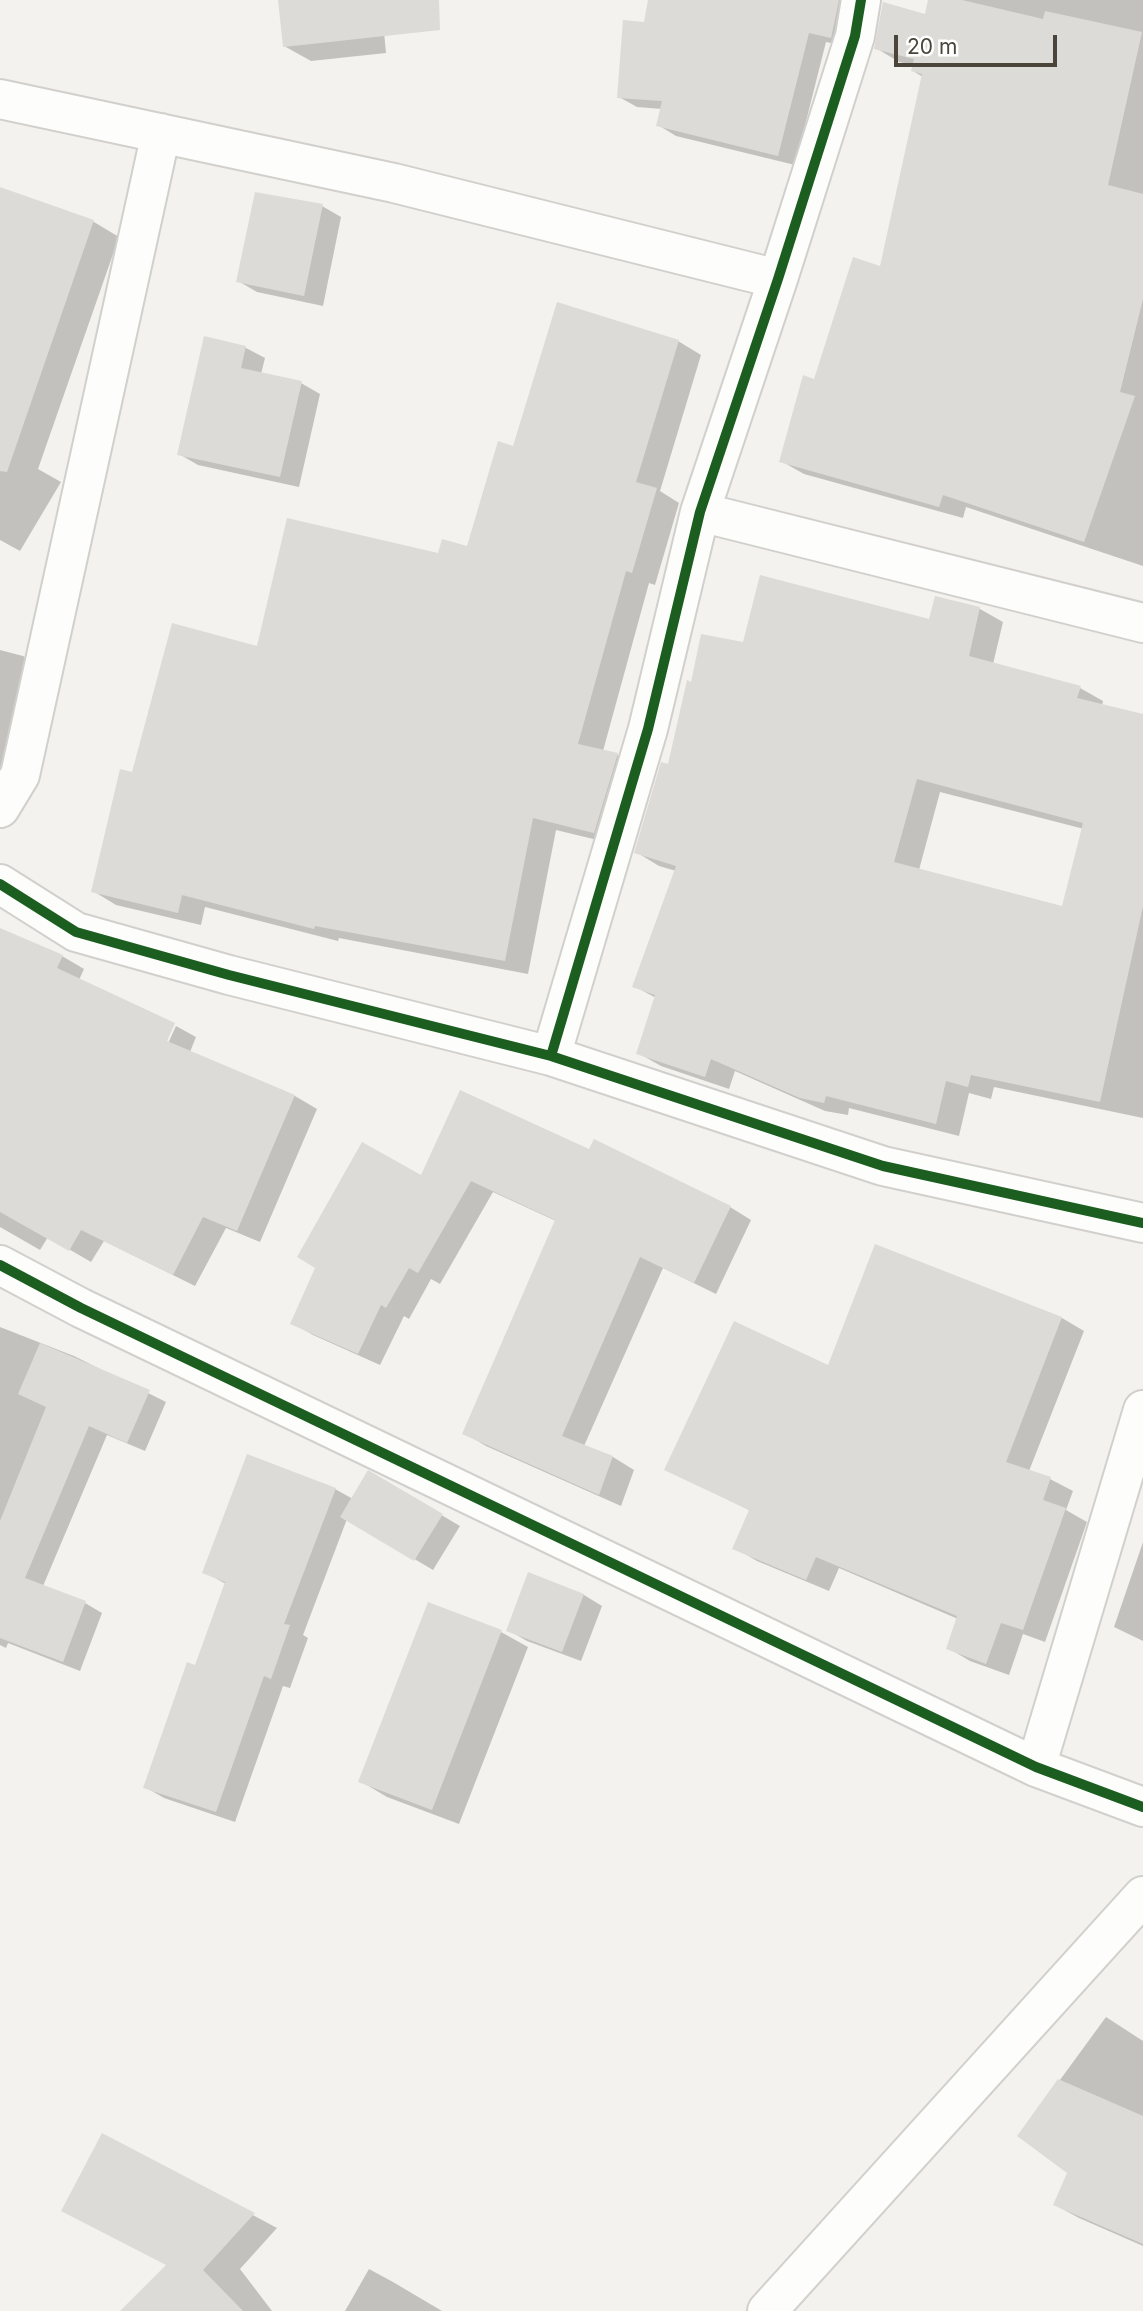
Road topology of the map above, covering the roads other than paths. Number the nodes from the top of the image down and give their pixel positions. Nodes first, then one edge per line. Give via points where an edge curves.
1 (861, 0) edge
2 (0, 99) edge
3 (162, 133) junction
4 (778, 279) junction
5 (700, 512) junction
6 (1143, 623) edge
7 (0, 808) edge
8 (0, 884) edge
9 (551, 1056) junction
10 (1143, 1223) edge
11 (0, 1265) edge
12 (1143, 1410) edge
13 (1037, 1767) junction
14 (1143, 1807) edge
15 (1143, 1896) edge
16 (767, 2311) edge

1 - 4 street via 855,36
2 - 3 street
3 - 4 street via 408,187
3 - 7 street via 20,775
4 - 5 street
5 - 6 street
5 - 9 street via 648,729
8 - 9 street via 76,932
9 - 10 street via 883,1166
11 - 13 street
12 - 13 street
13 - 14 street
15 - 16 street

